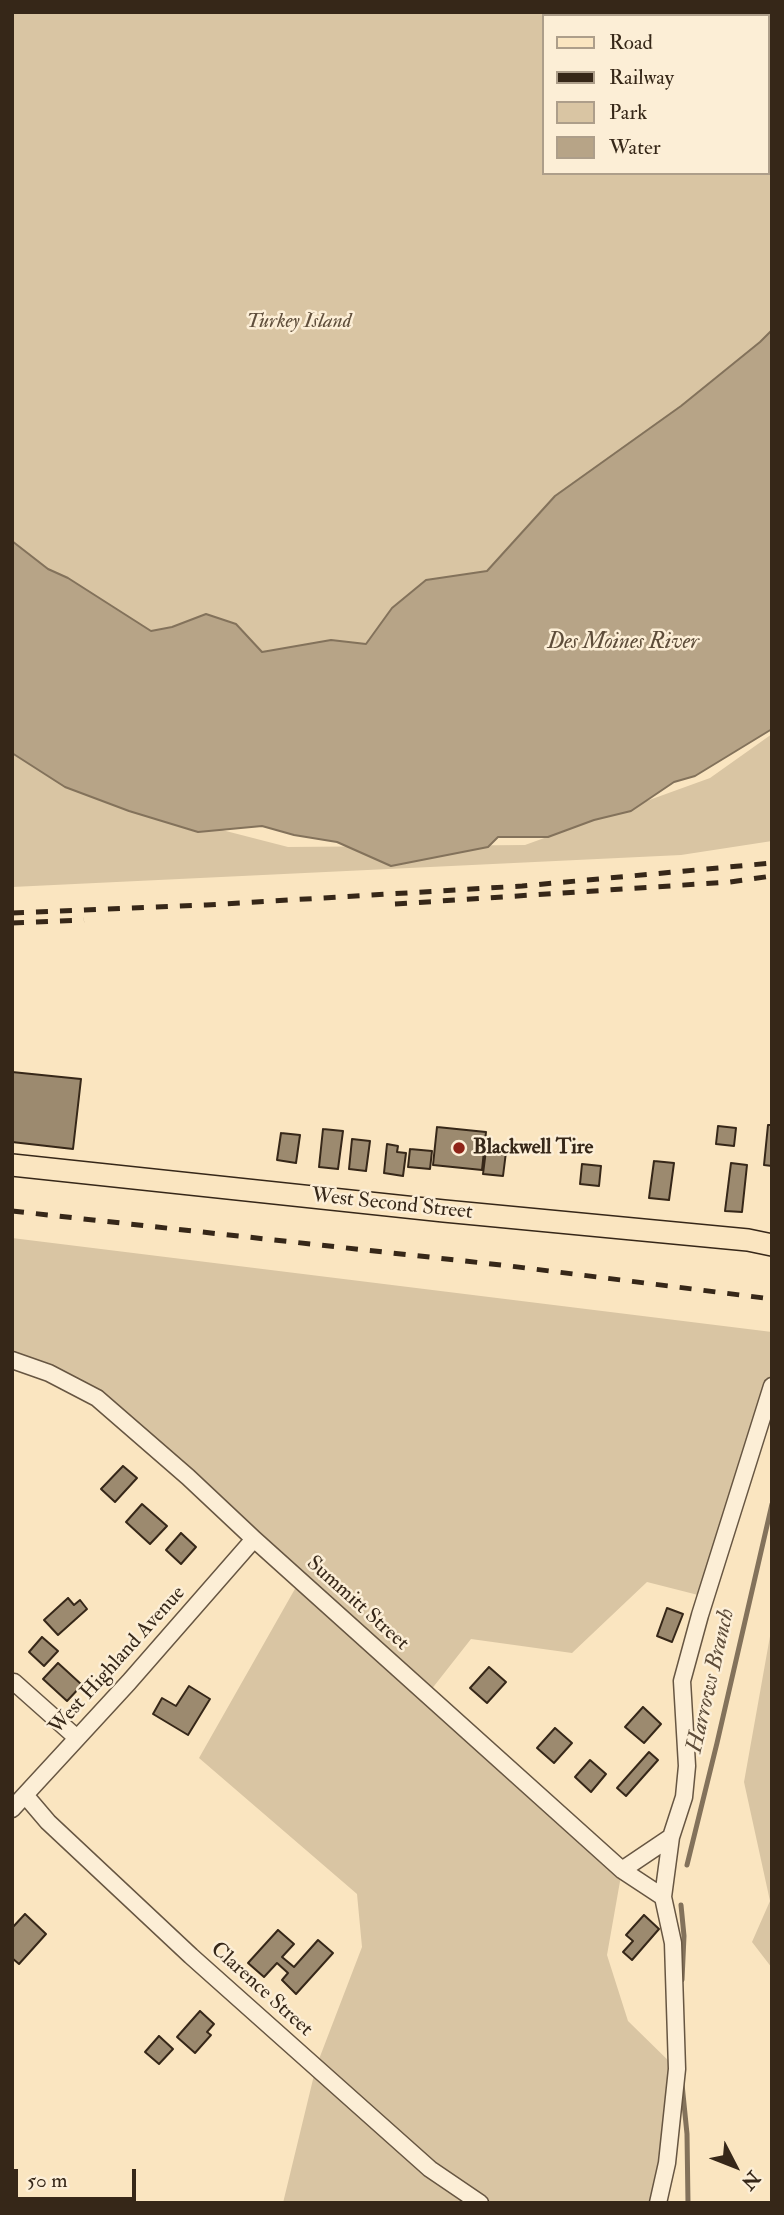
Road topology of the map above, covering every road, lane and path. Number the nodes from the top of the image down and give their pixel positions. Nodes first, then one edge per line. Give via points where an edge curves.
1 (12, 1165) edge
2 (772, 1245) edge
3 (12, 1360) edge
4 (772, 1386) edge
5 (254, 1539) junction
6 (14, 1682) edge
7 (77, 1738) junction
8 (25, 1795) junction
9 (12, 1810) edge
10 (671, 1837) junction
11 (622, 1870) junction
12 (663, 1897) junction
13 (480, 2203) edge
14 (658, 2203) edge

1 - 2 main road, West Second Street
3 - 5 street, Summitt Street via 97,1398
4 - 10 street via 682,1681 687,1766 684,1797
5 - 7 street, West Highland Avenue
5 - 11 street, Summitt Street
6 - 7 street
7 - 8 street, West Highland Avenue
8 - 9 street, West Highland Avenue
8 - 13 street, Clarence Street via 201,1965 430,2169
10 - 11 street
10 - 12 street
11 - 12 street, Summitt Street
12 - 14 street via 673,1943 677,2069

